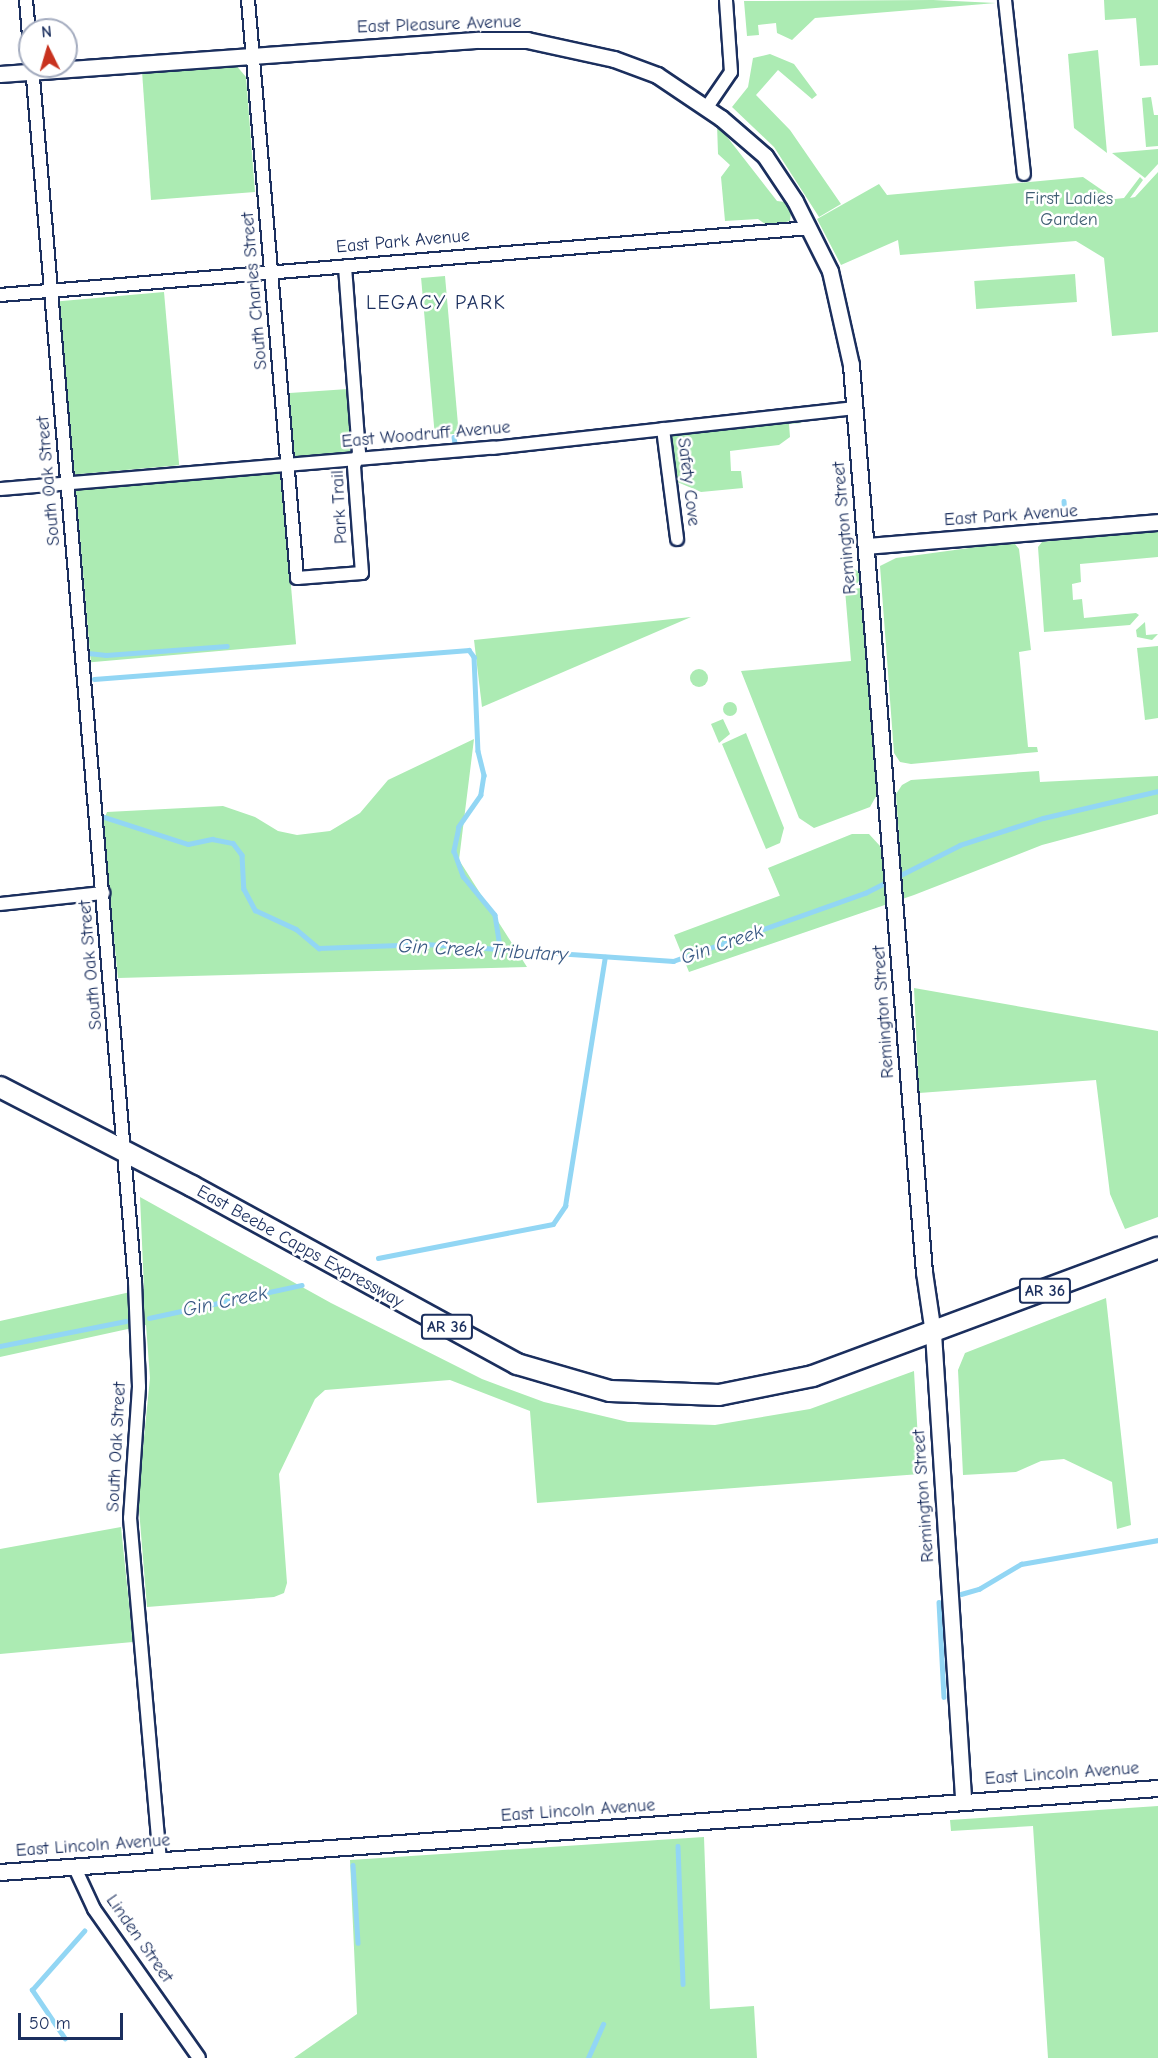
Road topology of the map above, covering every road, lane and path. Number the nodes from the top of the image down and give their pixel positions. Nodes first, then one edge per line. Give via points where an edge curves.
1 (26, 0) edge
2 (248, 0) edge
3 (726, 0) edge
4 (1005, 0) edge
5 (28, 18) edge
6 (253, 56) junction
7 (78, 66) edge
8 (18, 71) edge
9 (0, 74) edge
10 (33, 78) edge
11 (707, 107) junction
12 (1024, 174) dead end
13 (809, 228) junction
14 (345, 267) junction
15 (271, 274) junction
16 (51, 291) junction
17 (0, 295) edge
18 (854, 408) junction
19 (663, 429) junction
20 (356, 460) junction
21 (287, 465) junction
22 (68, 483) junction
23 (0, 489) edge
24 (1158, 522) edge
25 (677, 539) dead end
26 (866, 546) junction
27 (297, 578) joint
28 (103, 892) junction
29 (0, 904) edge
30 (0, 1087) edge
31 (126, 1154) junction
32 (1158, 1248) edge
33 (933, 1334) junction
34 (1158, 1788) edge
35 (963, 1801) junction
36 (160, 1861) junction
37 (75, 1868) junction
38 (0, 1872) edge
39 (199, 2058) edge

1 - 5 street
2 - 6 street, South Charles Street
3 - 11 street via 731,72
4 - 12 street
6 - 7 street, East Pleasure Avenue
6 - 11 street, East Pleasure Avenue via 527,40 614,59 657,75
6 - 15 street, South Charles Street
8 - 9 street, East Pleasure Avenue
10 - 16 street, South Oak Street
11 - 13 street, East Pleasure Avenue via 765,156
13 - 14 street, East Park Avenue
13 - 18 street, Remington Street via 830,271 840,305
14 - 15 street, East Park Avenue
14 - 20 street, Park Trail via 359,453
15 - 16 street, East Park Avenue
15 - 21 street, South Charles Street
16 - 17 street, East Park Avenue
16 - 22 street, South Oak Street
18 - 19 street, East Woodruff Avenue
18 - 26 street, Remington Street
19 - 20 street, East Woodruff Avenue
19 - 25 street, Safety Cove
20 - 21 street, East Woodruff Avenue
20 - 27 street, Park Trail via 362,573
21 - 22 street, East Woodruff Avenue
21 - 27 street, South Charles Street
22 - 23 street, East Woodruff Avenue
22 - 28 street, South Oak Street
24 - 26 street, East Park Avenue
26 - 33 street, Remington Street via 923,1260
28 - 29 street
28 - 31 street, South Oak Street
30 - 31 main road, East Beebe Capps Expressway / AR 36
31 - 33 main road, East Beebe Capps Expressway / AR 36 via 517,1364 610,1391 719,1395 759,1388 813,1376
31 - 36 street, South Oak Street via 140,1387 130,1518
32 - 33 main road, East Beebe Capps Expressway / AR 36
33 - 35 street, Remington Street
34 - 35 street, East Lincoln Avenue
35 - 36 street, East Lincoln Avenue
36 - 37 street, East Lincoln Avenue
37 - 38 street, East Lincoln Avenue
37 - 39 street, Linden Street via 94,1909

